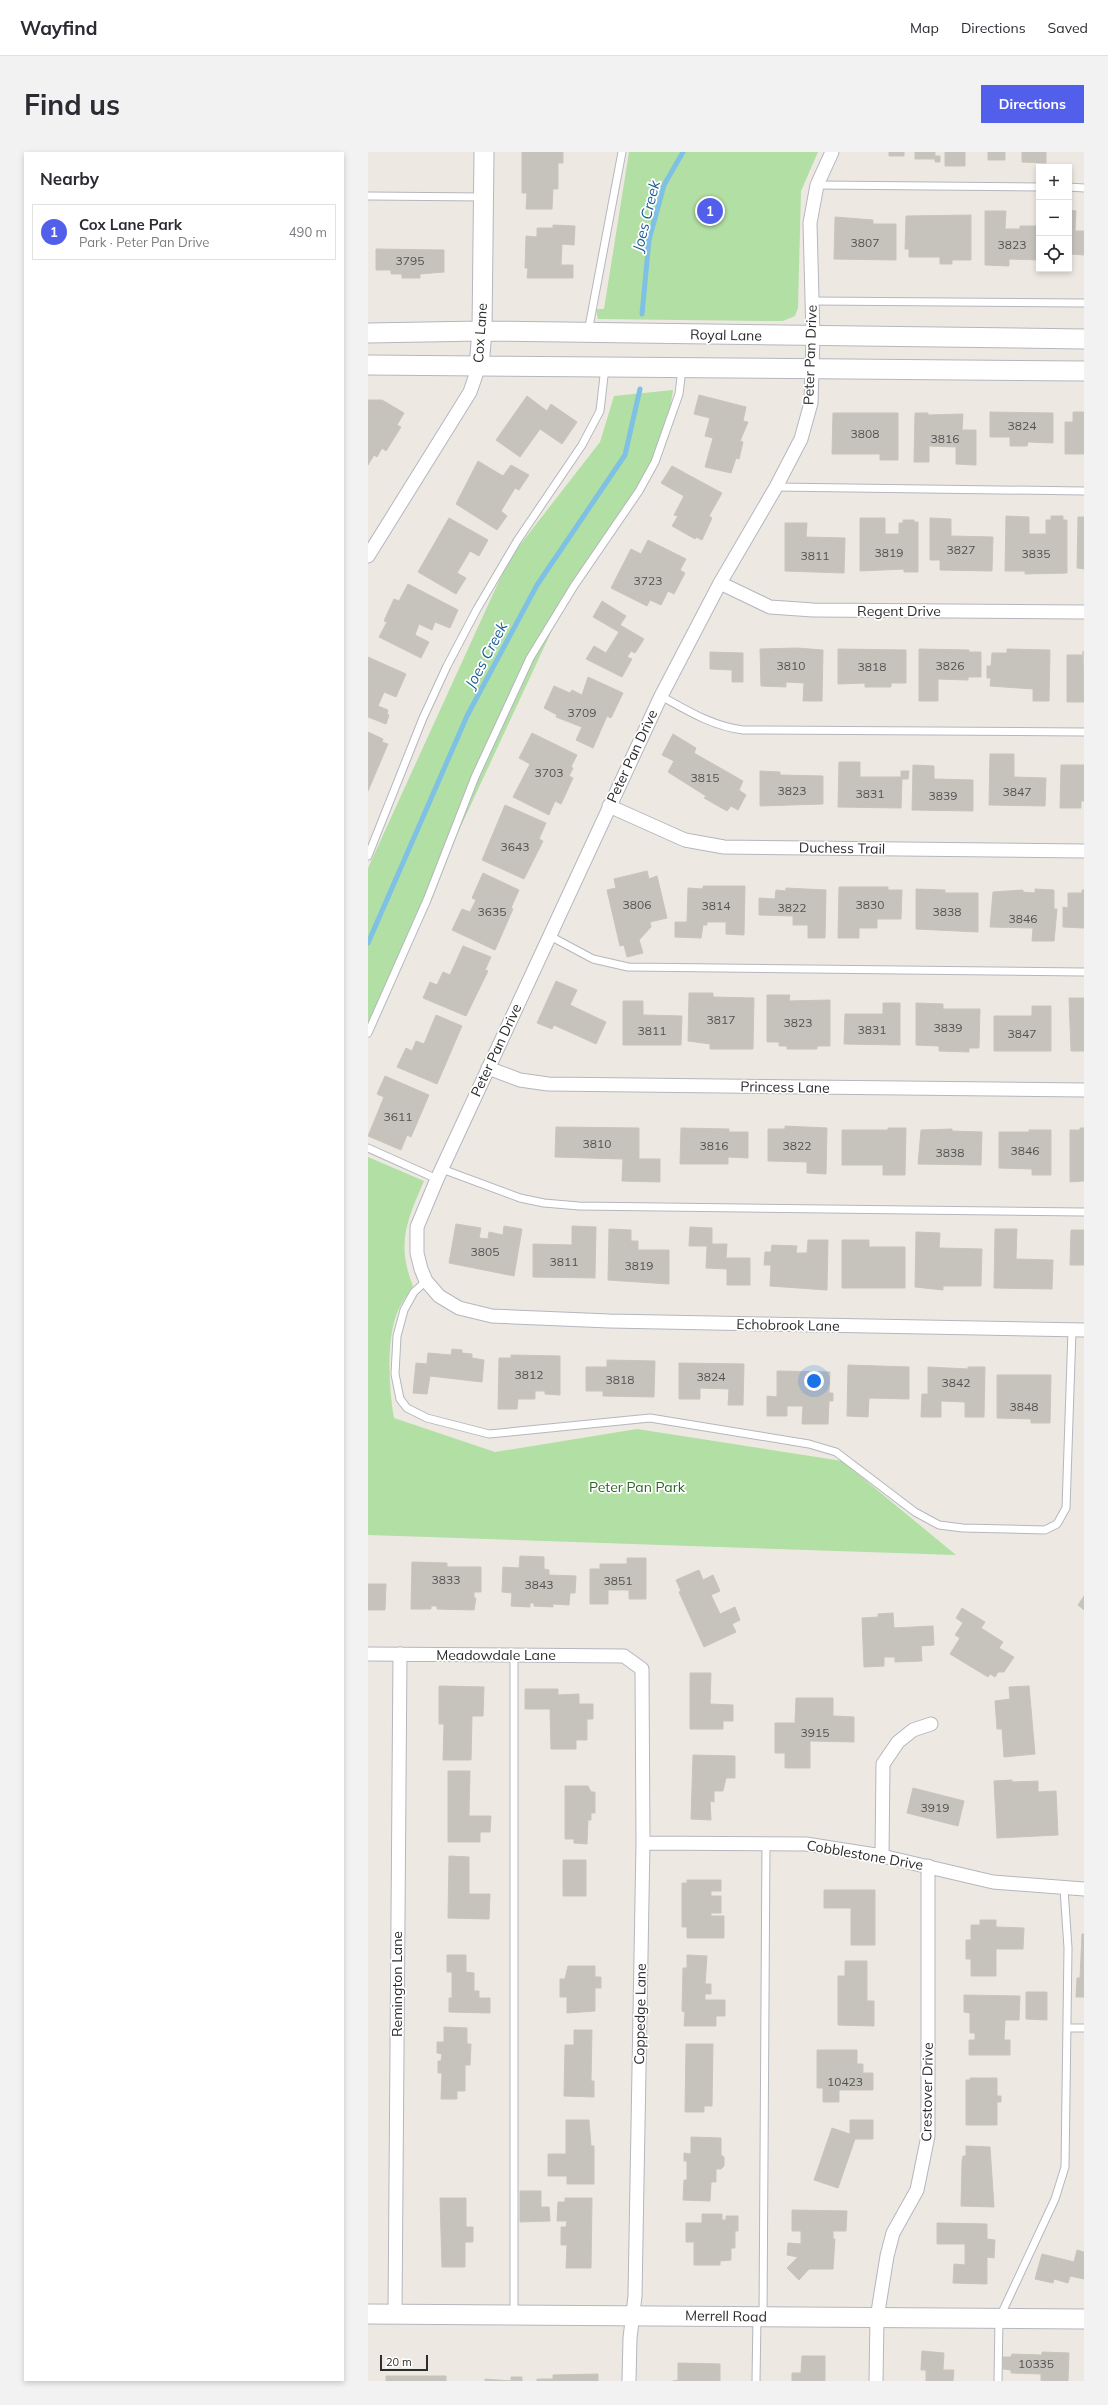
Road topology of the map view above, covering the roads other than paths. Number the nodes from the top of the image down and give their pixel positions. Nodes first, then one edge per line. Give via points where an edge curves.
1 (484, 152) edge
2 (622, 152) edge
3 (832, 152) edge
4 (817, 185) junction
5 (1036, 187) edge
6 (1072, 188) edge
7 (1084, 188) edge
8 (368, 196) edge
9 (483, 197) junction
10 (812, 301) junction
11 (1084, 303) edge
12 (482, 331) junction
13 (588, 332) junction
14 (368, 333) edge
15 (813, 336) junction
16 (1084, 339) edge
17 (368, 365) edge
18 (479, 366) junction
19 (605, 367) junction
20 (682, 367) junction
21 (812, 370) junction
22 (1084, 371) edge
23 (776, 487) junction
24 (1084, 491) edge
25 (368, 556) edge
26 (720, 583) junction
27 (1084, 612) edge
28 (661, 696) junction
29 (1084, 732) edge
30 (609, 806) junction
31 (1084, 851) edge
32 (368, 856) edge
33 (550, 936) junction
34 (1084, 972) edge
35 (368, 1033) edge
36 (488, 1068) junction
37 (1084, 1090) edge
38 (368, 1148) edge
39 (440, 1174) junction
40 (1084, 1212) edge
41 (426, 1281) junction
42 (492, 1316) joint
43 (1078, 1330) edge
44 (368, 1654) edge
45 (400, 1654) junction
46 (514, 1655) junction
47 (624, 1656) joint
48 (931, 1724) dead end
49 (643, 1843) junction
50 (766, 1843) junction
51 (882, 1856) junction
52 (928, 1866) junction
53 (1064, 1889) junction
54 (1084, 1889) edge
55 (1067, 2028) junction
56 (1084, 2028) edge
57 (368, 2314) edge
58 (395, 2314) junction
59 (514, 2315) junction
60 (633, 2315) junction
61 (760, 2317) junction
62 (877, 2318) junction
63 (999, 2319) junction
64 (1084, 2319) edge
65 (629, 2381) edge
66 (756, 2381) edge
67 (876, 2381) edge
68 (998, 2381) edge

1 - 9 main road, Cox Lane
2 - 13 lane
3 - 4 street, Peter Pan Drive
4 - 5 lane
4 - 10 street, Peter Pan Drive via 810,223
6 - 7 lane
8 - 9 lane
9 - 12 main road, Cox Lane
10 - 11 lane
10 - 15 street, Peter Pan Drive
12 - 13 main road, Royal Lane
12 - 14 main road, Royal Lane
12 - 18 main road, Cox Lane
13 - 15 main road, Royal Lane
15 - 16 main road, Royal Lane
15 - 21 street, Peter Pan Drive
17 - 18 main road
18 - 19 main road
18 - 25 street, Cox Lane via 470,392
19 - 20 main road
19 - 32 lane via 600,411 582,445 513,548 447,666 423,718
20 - 21 main road
20 - 35 lane via 678,394 656,462 530,658 475,776 427,900
21 - 22 main road
21 - 23 street, Peter Pan Drive via 811,403 801,439
23 - 24 lane
23 - 26 street, Peter Pan Drive
26 - 27 street, Regent Drive via 743,596 770,606 813,610
26 - 28 street, Peter Pan Drive
28 - 29 lane via 697,717 724,728 743,730
28 - 30 street, Peter Pan Drive
30 - 31 street, Duchess Trail via 685,840 724,847
30 - 33 street, Peter Pan Drive
33 - 34 lane via 593,959 628,967
33 - 36 street, Peter Pan Drive
36 - 37 street, Princess Lane via 520,1080 548,1084
36 - 39 street, Peter Pan Drive
38 - 39 lane
39 - 40 lane via 520,1198 580,1206
39 - 41 street, Peter Pan Drive via 418,1222 416,1237 417,1253
41 - 42 street, Peter Pan Drive via 439,1296 459,1308
41 - 43 lane via 414,1292 404,1310 397,1336 395,1374 400,1399 407,1408 428,1418 489,1434 650,1418 809,1444 836,1452 915,1512 939,1525 963,1528 1045,1530 1057,1524 1066,1508
42 - 43 street, Echobrook Lane via 609,1322
44 - 45 street, Meadowdale Lane
45 - 46 street, Meadowdale Lane
45 - 58 street, Remington Lane
46 - 47 street, Meadowdale Lane
46 - 59 lane
47 - 49 street, Coppedge Lane via 642,1669
48 - 51 street via 913,1730 898,1742 883,1764
49 - 50 street, Cobblestone Drive
49 - 60 street, Coppedge Lane
50 - 51 street, Cobblestone Drive via 806,1844
50 - 61 lane
51 - 52 street, Cobblestone Drive
52 - 53 street, Cobblestone Drive via 993,1882
52 - 62 street, Crestover Drive via 928,2136 917,2190 893,2233
53 - 54 street, Cobblestone Drive
53 - 55 lane via 1068,1948
55 - 56 lane
55 - 63 lane via 1066,2167 1062,2183
57 - 58 main road, Merrell Road
58 - 59 main road, Merrell Road
59 - 60 main road, Merrell Road
60 - 61 main road, Merrell Road
60 - 65 street, Coppedge Lane
61 - 62 main road, Merrell Road
61 - 66 lane
62 - 63 main road, Merrell Road
62 - 67 street, Crestover Drive
63 - 64 main road, Merrell Road
63 - 68 lane

